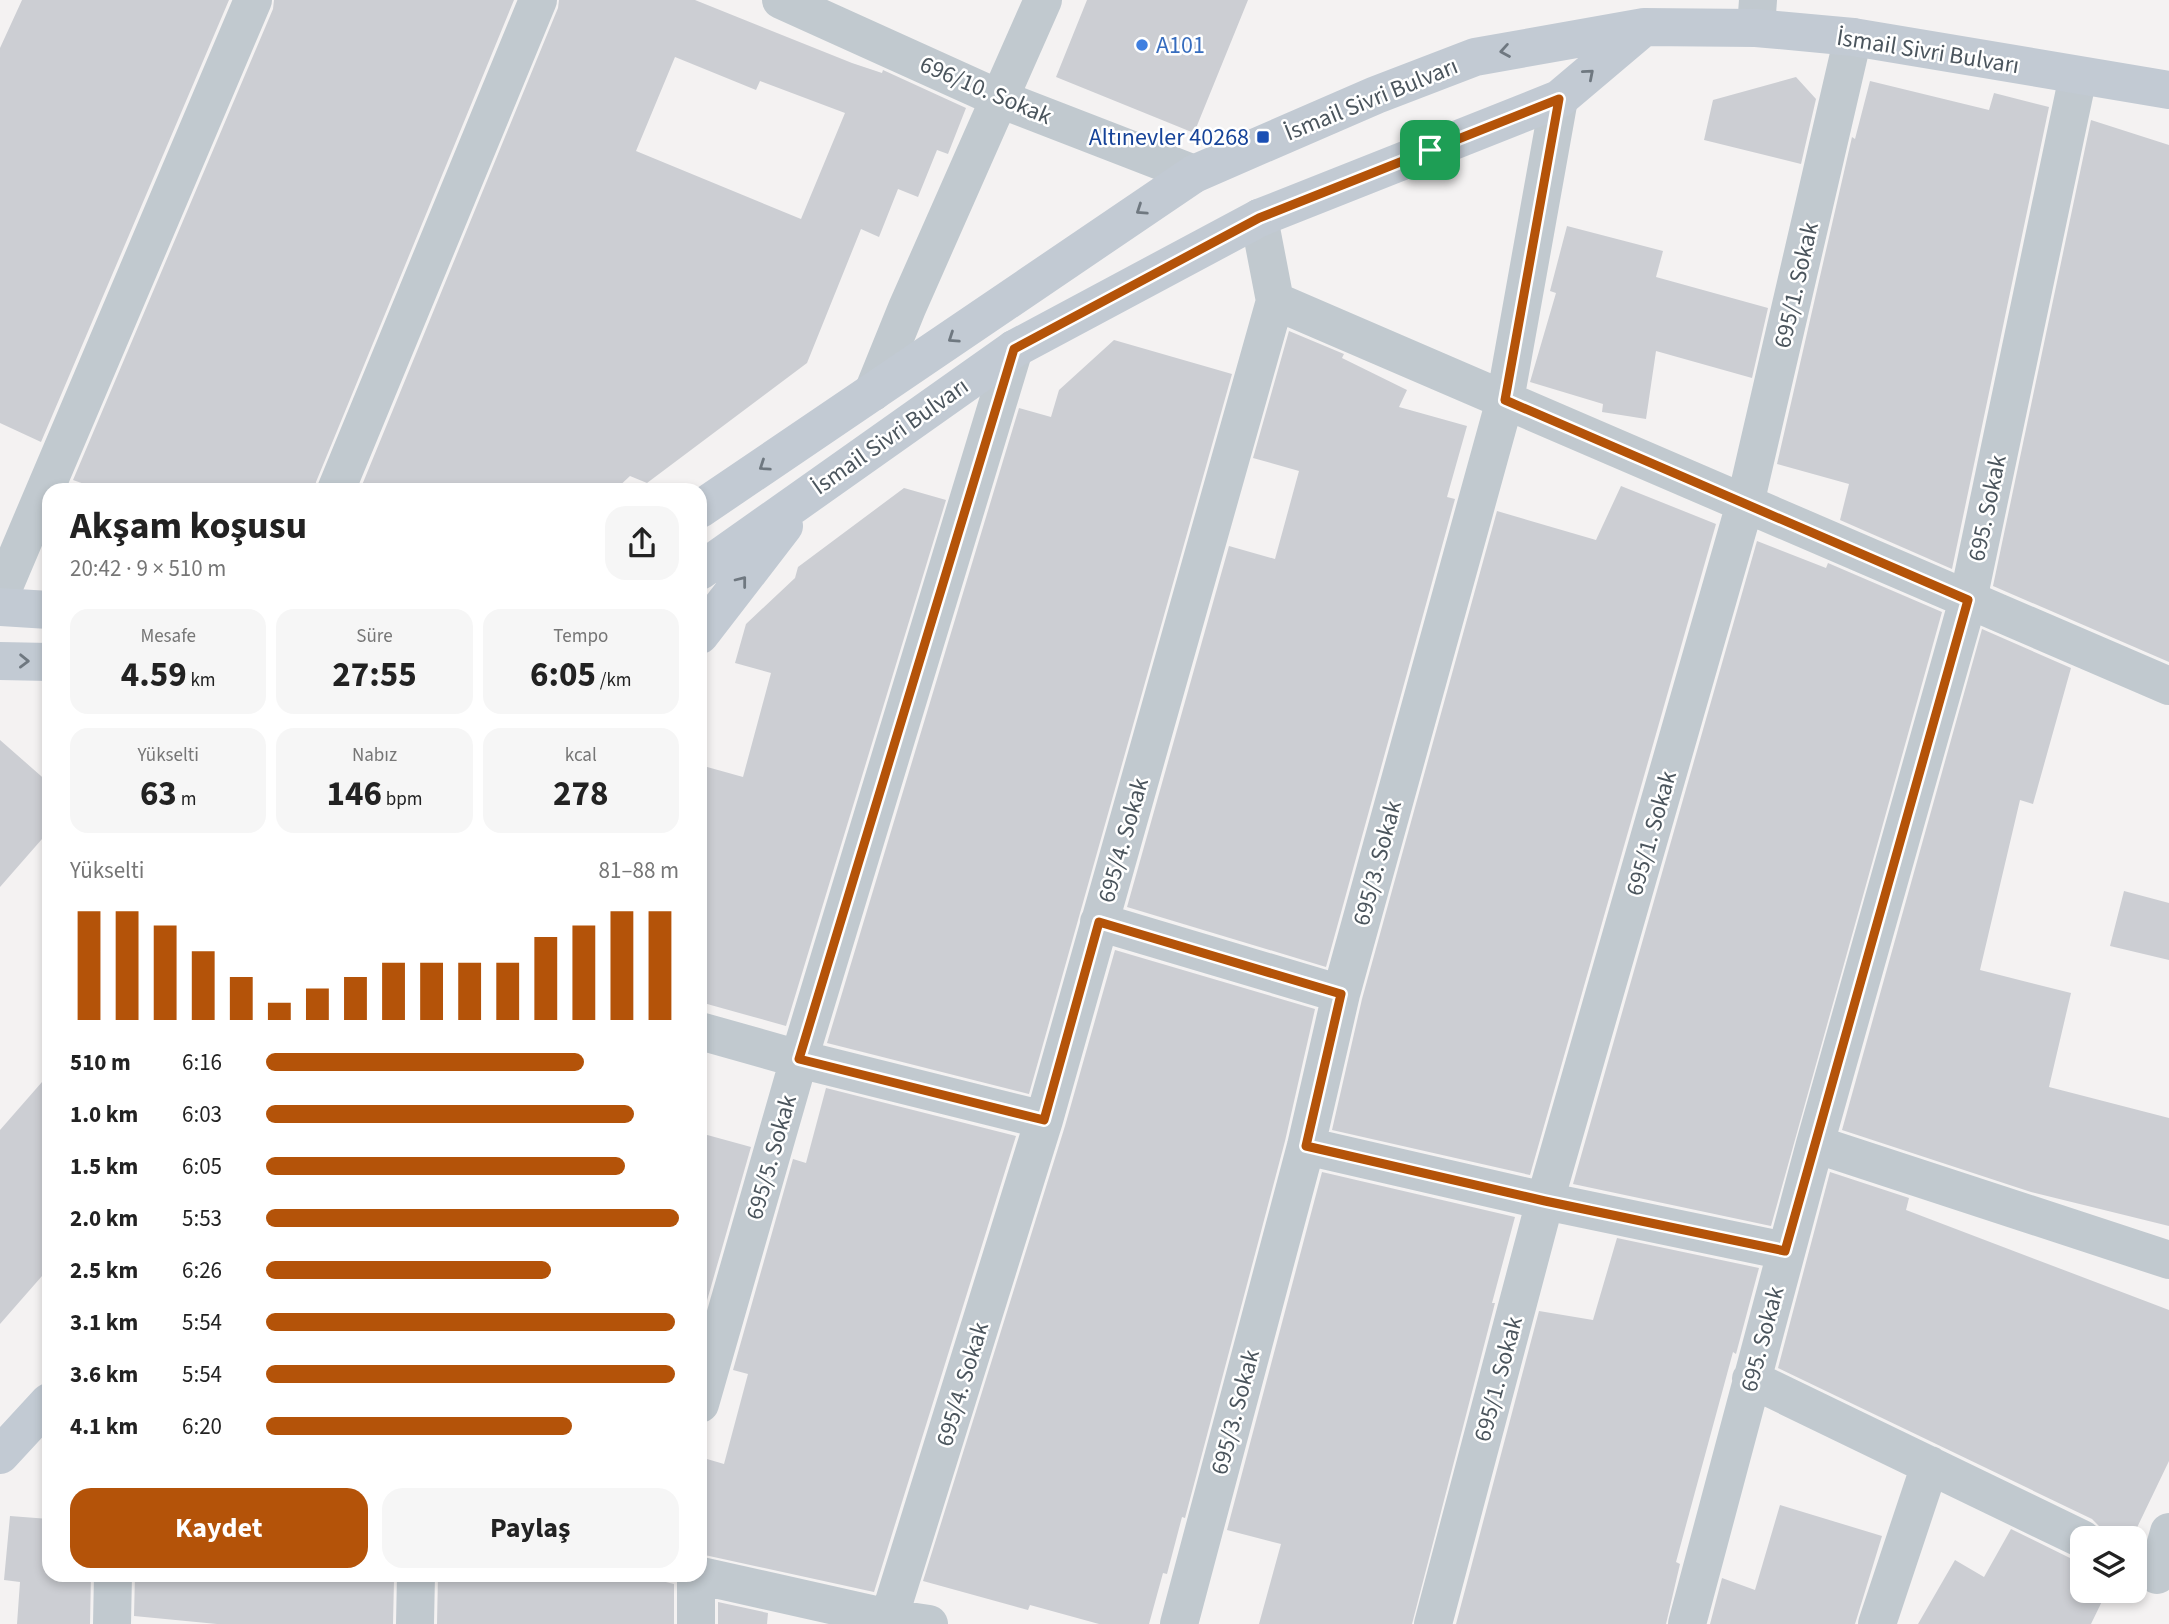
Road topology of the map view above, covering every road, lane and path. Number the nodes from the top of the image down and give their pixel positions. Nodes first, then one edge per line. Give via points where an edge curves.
1 (253, 0) edge
2 (538, 0) edge
3 (781, 0) edge
4 (1043, 0) edge
5 (1757, 14) edge
6 (1644, 27) junction
7 (1853, 37) junction
8 (2078, 76) junction
9 (2169, 90) edge
10 (1000, 99) junction
11 (1559, 99) junction
12 (1194, 174) junction
13 (1259, 218) junction
14 (1275, 302) junction
15 (1014, 349) junction
16 (873, 392) junction
17 (1505, 400) junction
18 (48, 483) edge
19 (339, 483) edge
20 (809, 494) junction
21 (42, 497) edge
22 (707, 504) edge
23 (1745, 504) junction
24 (707, 566) edge
25 (0, 596) edge
26 (1968, 600) junction
27 (0, 607) edge
28 (42, 610) edge
29 (707, 626) edge
30 (0, 661) edge
31 (42, 662) edge
32 (2169, 686) edge
33 (1099, 922) junction
34 (1341, 994) junction
35 (707, 1033) edge
36 (799, 1059) junction
37 (1044, 1120) junction
38 (1815, 1144) junction
39 (1306, 1146) junction
40 (1545, 1201) junction
41 (1785, 1251) junction
42 (2169, 1259) edge
43 (1751, 1379) junction
44 (707, 1380) edge
45 (42, 1410) edge
46 (0, 1455) edge
47 (1930, 1465) junction
48 (2169, 1532) edge
49 (2070, 1533) edge
50 (2154, 1573) edge
51 (707, 1577) edge
52 (113, 1582) edge
53 (416, 1582) edge
54 (696, 1582) edge
55 (889, 1618) junction
56 (112, 1624) edge
57 (415, 1624) edge
58 (695, 1624) edge
59 (929, 1624) edge
60 (1179, 1624) edge
61 (1433, 1624) edge
62 (1687, 1624) edge
63 (1877, 1624) edge

1 - 18 street
2 - 19 street
3 - 10 street, 696/10. Sokak
4 - 10 street
5 - 6 main road, İsmail Sivri Bulvarı
5 - 7 main road, İsmail Sivri Bulvarı
11 -> 6 main road, İsmail Sivri Bulvarı
6 -> 12 main road, İsmail Sivri Bulvarı via 1475,57
7 - 8 main road, İsmail Sivri Bulvarı
7 - 23 street, 695/1. Sokak
8 - 9 main road, İsmail Sivri Bulvarı
8 - 26 street, 695. Sokak
10 - 12 street, 696/10. Sokak
10 - 16 street
11 - 13 main road, İsmail Sivri Bulvarı
11 - 17 street, 695/3. Sokak
12 -> 16 main road, İsmail Sivri Bulvarı
13 - 14 street, 695/4. Sokak
13 - 15 main road, İsmail Sivri Bulvarı
14 - 17 street
14 - 33 street, 695/4. Sokak
15 - 20 main road, İsmail Sivri Bulvarı
15 - 36 street, 695/5. Sokak
16 -> 22 main road, İsmail Sivri Bulvarı
17 - 23 street
17 - 34 street, 695/3. Sokak
20 - 24 main road, İsmail Sivri Bulvarı
29 -> 20 main road
21 - 25 street
23 - 26 street
23 - 40 street, 695/1. Sokak
26 - 32 street
26 - 38 street, 695. Sokak
27 - 28 main road
30 -> 31 main road
33 - 34 street
33 - 37 street, 695/4. Sokak
34 - 39 street, 695/3. Sokak
35 - 36 street
36 - 37 street
36 - 44 street, 695/5. Sokak
37 - 55 street, 695/4. Sokak
38 - 41 street, 695. Sokak
38 - 42 street
39 - 40 street
39 - 60 street, 695/3. Sokak
40 - 41 street
40 - 61 street, 695/1. Sokak
41 - 43 street, 695. Sokak
43 - 47 street
43 - 62 street, 695. Sokak
45 - 46 main road
47 - 49 street
47 - 63 street
48 - 50 street
51 - 55 street
52 - 56 street
53 - 57 street
54 - 58 street
55 - 59 street

